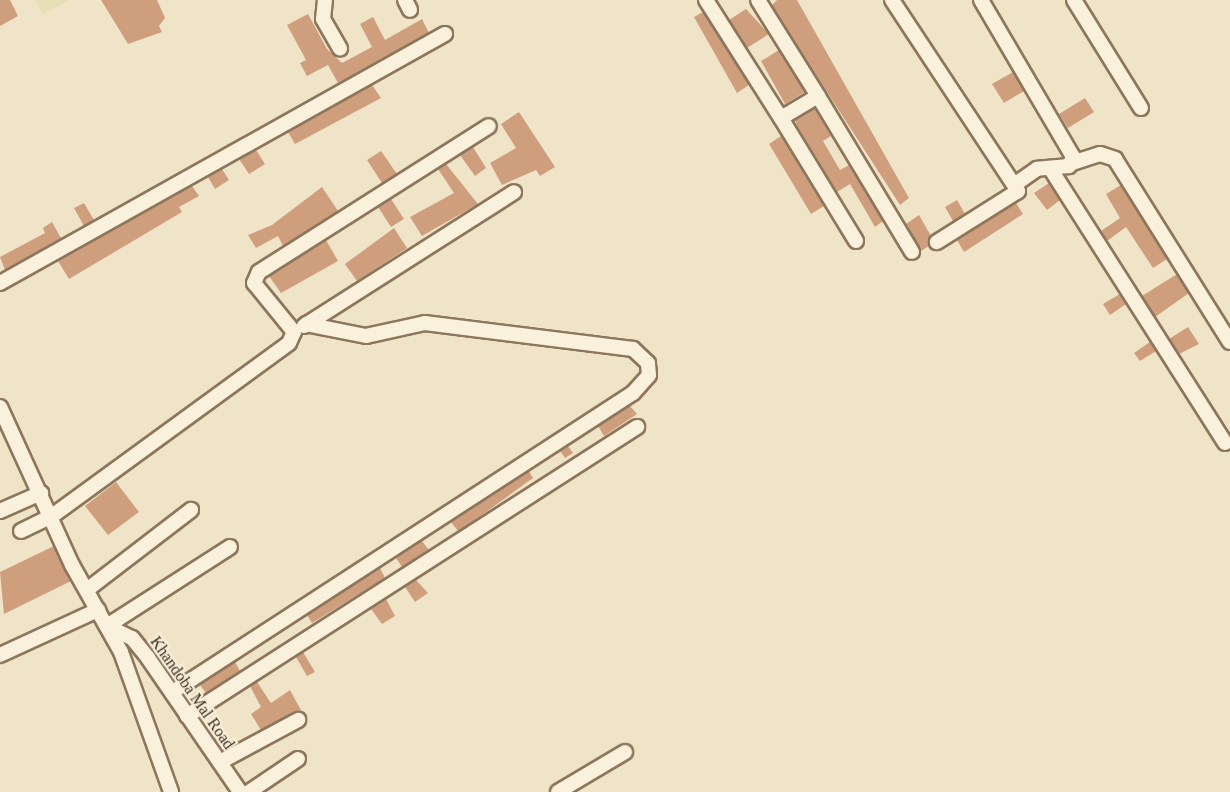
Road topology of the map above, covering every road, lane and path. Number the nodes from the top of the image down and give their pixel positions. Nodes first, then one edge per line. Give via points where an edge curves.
1 (325, 0) edge
2 (706, 0) edge
3 (758, 0) edge
4 (892, 0) edge
5 (981, 0) edge
6 (1074, 0) edge
7 (445, 34) dead end
8 (340, 48) dead end
9 (818, 96) junction
10 (1141, 108) dead end
11 (781, 118) junction
12 (489, 126) dead end
13 (1072, 163) junction
14 (1050, 168) junction
15 (1014, 185) junction
16 (513, 192) dead end
17 (856, 241) dead end
18 (937, 242) dead end
19 (912, 252) dead end
20 (0, 283) edge
21 (300, 328) junction
22 (1230, 342) edge
23 (0, 406) edge
24 (637, 427) dead end
25 (1225, 443) dead end
26 (41, 493) junction
27 (191, 510) dead end
28 (0, 511) edge
29 (52, 516) junction
30 (21, 531) dead end
31 (230, 547) dead end
32 (88, 589) junction
33 (98, 610) junction
34 (107, 626) junction
35 (0, 655) edge
36 (174, 691) junction
37 (187, 716) junction
38 (298, 720) dead end
39 (625, 752) dead end
40 (298, 759) dead end
41 (220, 762) junction
42 (171, 792) edge
43 (240, 792) edge
44 (249, 792) edge
45 (558, 792) edge

1 - 8 street via 323,19
2 - 11 street
3 - 9 street
4 - 15 street
5 - 13 street via 1072,153
6 - 10 street
7 - 20 street
9 - 11 street
9 - 19 street
11 - 17 street
12 - 21 street via 254,277
13 - 14 street
13 - 22 street via 1100,154 1115,159
14 - 15 street via 1031,172
14 - 25 street
15 - 18 street via 1018,191
16 - 21 street
21 - 29 street via 289,343
21 - 36 street via 366,336 425,323 633,349 648,363 649,375 633,393
23 - 26 street
24 - 37 street
26 - 28 street
26 - 29 street
27 - 32 street
29 - 30 street
29 - 32 street
31 - 34 street
32 - 33 street
33 - 34 street
33 - 35 street
34 - 36 street, Khandoba Mal Road via 132,638
34 - 42 street
36 - 37 street, Khandoba Mal Road
37 - 41 street, Khandoba Mal Road
38 - 41 street
39 - 45 street
40 - 44 street
41 - 43 street, Khandoba Mal Road

